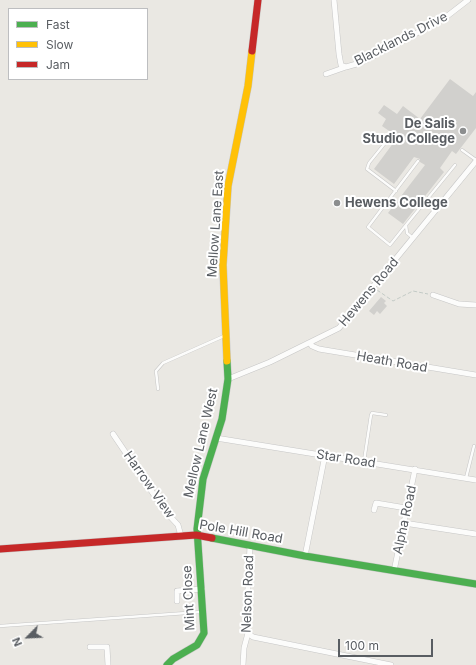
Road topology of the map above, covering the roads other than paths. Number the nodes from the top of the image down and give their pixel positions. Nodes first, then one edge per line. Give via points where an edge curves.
1 (258, 0) edge
2 (334, 0) edge
3 (468, 0) edge
4 (346, 67) junction
5 (326, 74) dead end
6 (386, 142) dead end
7 (462, 150) dead end
8 (418, 161) dead end
9 (476, 161) edge
10 (455, 165) dead end
11 (396, 191) junction
12 (406, 225) junction
13 (413, 238) junction
14 (433, 295) road end
15 (476, 305) edge
16 (226, 335) junction
17 (310, 343) junction
18 (476, 375) edge
19 (228, 379) junction
20 (158, 389) dead end
21 (386, 415) dead end
22 (114, 434) dead end
23 (216, 438) junction
24 (474, 446) dead end
25 (325, 455) junction
26 (364, 461) junction
27 (415, 469) junction
28 (466, 478) junction
29 (476, 480) edge
30 (406, 508) junction
31 (374, 510) dead end
32 (404, 523) junction
33 (476, 534) edge
34 (181, 536) junction
35 (196, 536) junction
36 (250, 546) junction
37 (0, 549) edge
38 (305, 556) junction
39 (394, 571) junction
40 (476, 584) edge
41 (202, 589) junction
42 (177, 601) dead end
43 (203, 612) junction
44 (0, 626) edge
45 (248, 633) junction
46 (90, 648) dead end
47 (108, 665) edge
48 (167, 665) edge
49 (243, 665) edge
50 (391, 665) edge

1 - 16 street, Mellow Lane East via 248,86 228,186 223,265
2 - 4 street, Blacklands Drive via 339,54 341,65
3 - 4 street, Blacklands Drive via 446,17 410,37 360,63
4 - 5 street
6 - 11 lane via 367,168
7 - 9 lane
8 - 11 lane
9 - 13 street, Hewens Road
10 - 12 lane
11 - 12 lane via 368,227 390,245
12 - 13 lane via 407,233
13 - 17 street, Hewens Road via 339,328
14 - 15 street via 459,304
16 - 19 street, Mellow Lane East
16 - 20 lane via 163,363 156,372
17 - 18 street, Heath Road via 319,350
17 - 19 street, Hewens Road
19 - 23 street, Mellow Lane West via 222,419
21 - 26 lane via 371,415
22 - 34 street, Harrow View via 165,511 178,525
23 - 25 street, Star Road
23 - 35 street, Mellow Lane West via 203,479
24 - 28 lane
25 - 26 street, Star Road
25 - 38 street
26 - 27 street, Star Road
27 - 28 street, Star Road
27 - 30 street, Alpha Road
28 - 29 street, Star Road
30 - 31 street via 376,503
30 - 32 street, Alpha Road
32 - 33 street
32 - 39 street, Alpha Road
34 - 35 street, Pole Hill Road
34 - 37 street, Pole Hill Road
35 - 36 street, Pole Hill Road
35 - 41 street, Mint Close
36 - 38 street, Pole Hill Road
36 - 45 street, Nelson Road via 246,628
38 - 39 street, Pole Hill Road
39 - 40 street, Pole Hill Road
41 - 42 street via 177,591
41 - 43 street, Mint Close
43 - 44 lane
43 - 48 street, Mint Close via 204,633 201,640 194,647 173,658
45 - 49 street, Nelson Road
45 - 50 street via 253,637
46 - 47 street via 107,647

